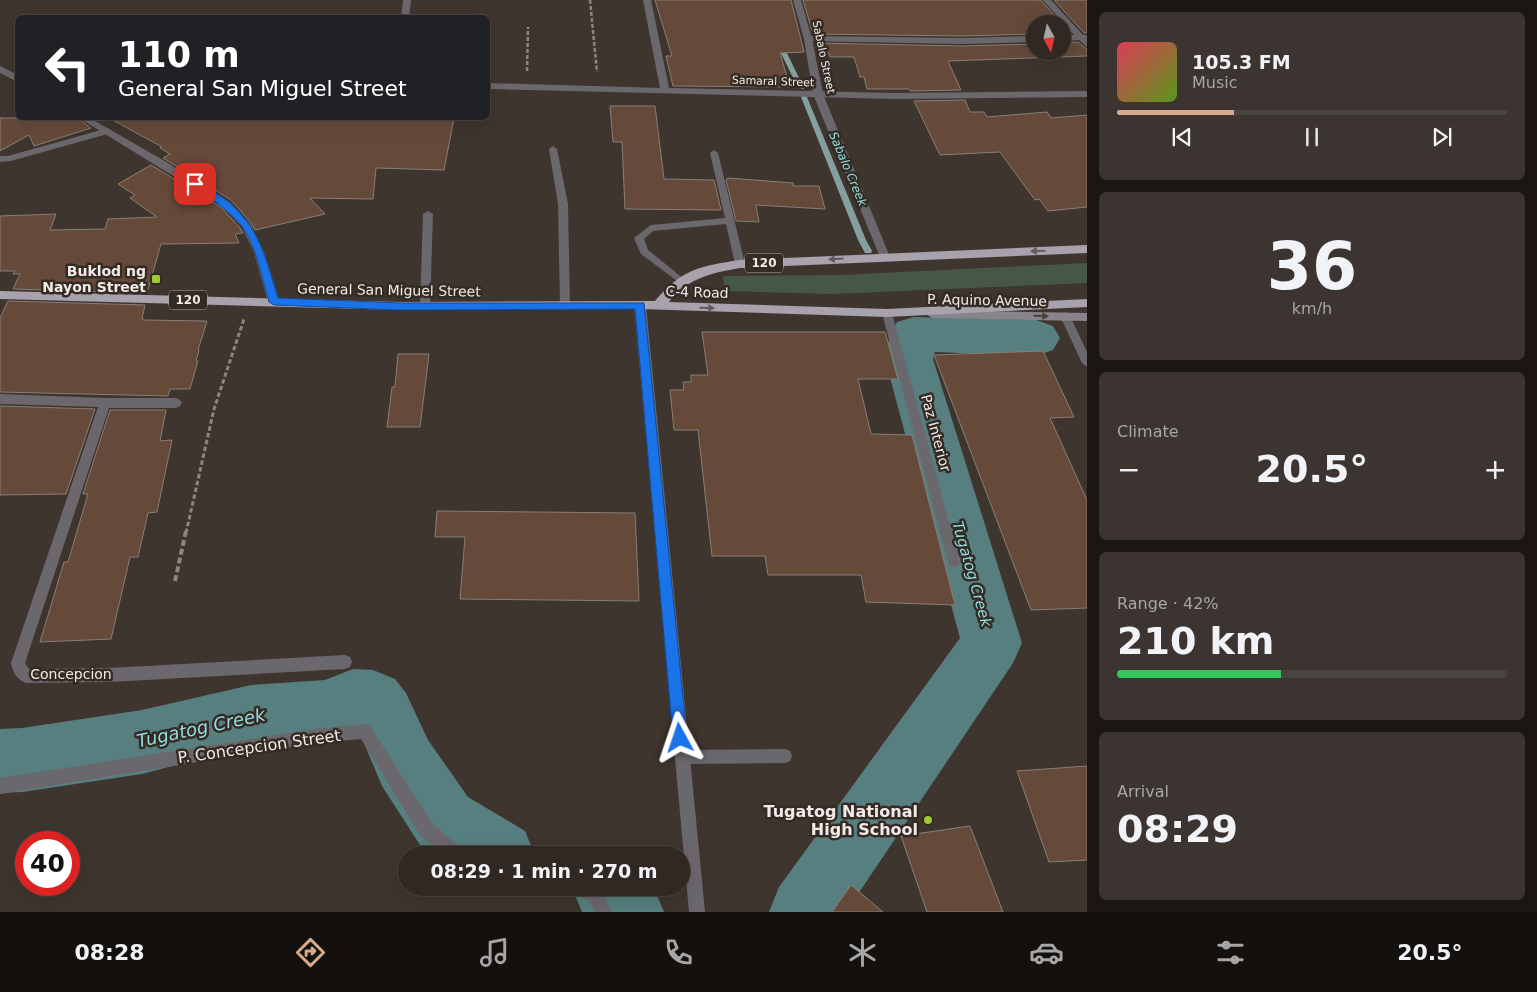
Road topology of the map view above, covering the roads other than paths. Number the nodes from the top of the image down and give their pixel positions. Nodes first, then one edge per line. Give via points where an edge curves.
1 (407, 0) edge
2 (647, 0) edge
3 (797, 0) edge
4 (1047, 0) edge
5 (405, 15) edge
6 (1071, 38) edge
7 (808, 39) junction
8 (1026, 39) edge
9 (1085, 39) edge
10 (0, 69) edge
11 (15, 77) edge
12 (490, 86) edge
13 (665, 89) junction
14 (818, 94) junction
15 (1087, 94) edge
16 (87, 120) edge
17 (108, 132) junction
18 (553, 149) dead end
19 (714, 153) dead end
20 (0, 159) edge
21 (428, 214) dead end
22 (730, 221) junction
23 (1087, 249) edge
24 (885, 257) junction
25 (740, 264) junction
26 (681, 281) junction
27 (0, 295) edge
28 (274, 302) junction
29 (1087, 303) edge
30 (640, 305) junction
31 (424, 306) junction
32 (565, 306) junction
33 (658, 306) junction
34 (887, 313) junction
35 (1065, 316) junction
36 (1087, 317) edge
37 (1087, 363) edge
38 (0, 399) edge
39 (105, 403) junction
40 (176, 403) dead end
41 (954, 562) dead end
42 (346, 662) dead end
43 (785, 756) dead end
44 (682, 757) junction
45 (0, 786) edge
46 (446, 846) edge
47 (595, 896) edge
48 (604, 912) edge
49 (697, 912) edge

1 - 5 street
2 - 13 street
3 - 7 street, Sabalo Street
4 - 9 street
6 - 9 street
7 - 8 street via 962,42
7 - 14 street, Sabalo Street
10 - 11 street
12 - 13 street, Samaral Street
13 - 14 street, Samaral Street
14 - 15 street, Samaral Street
14 - 24 street, Sabalo Street
16 - 17 street
17 - 20 lane
17 - 28 street via 226,204 246,225 259,252
18 - 32 lane via 563,204
19 - 22 lane
21 - 31 lane
22 - 25 lane
22 - 26 lane via 651,228 639,238 644,252
23 -> 24 highway, C-4 Road / 120
24 -> 25 highway, C-4 Road / 120
25 - 26 highway, C-4 Road / 120 via 691,274
26 - 33 highway, C-4 Road / 120
27 - 28 highway, General San Miguel Street / 120
28 - 31 highway, General San Miguel Street / 120
29 - 34 highway, C-4 Road / 120
30 - 32 highway, General San Miguel Street / 120
30 - 33 highway, General San Miguel Street / 120
30 - 44 street
31 - 32 highway, General San Miguel Street / 120
33 -> 34 highway, C-4 Road / 120
34 -> 35 main road, P. Aquino Avenue
34 - 41 lane, Paz Interior
35 - 36 main road, P. Aquino Avenue
35 - 37 lane
38 - 39 street
39 - 40 street
39 - 42 street, Concepcion via 18,663 20,670 26,676 109,675
43 - 44 lane
44 - 49 street
45 - 46 street, P. Concepcion Street via 364,731 426,829
47 - 48 street

